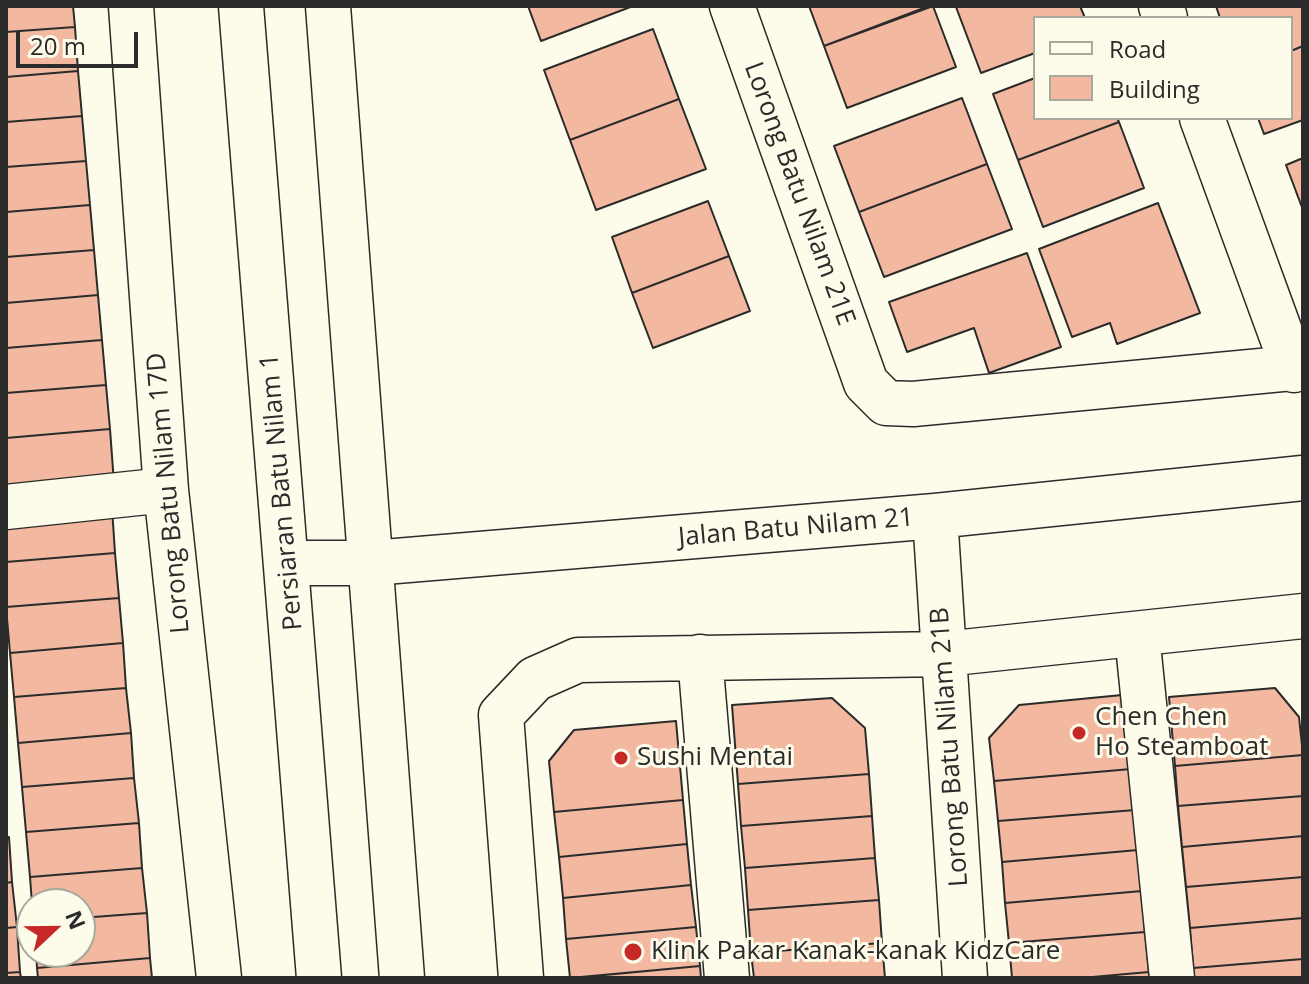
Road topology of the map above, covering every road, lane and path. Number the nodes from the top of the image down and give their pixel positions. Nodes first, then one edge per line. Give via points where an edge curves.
1 (131, 6) edge
2 (241, 6) edge
3 (328, 6) edge
4 (732, 6) edge
5 (1203, 120) edge
6 (1299, 368) edge
7 (1303, 478) edge
8 (166, 490) junction
9 (6, 507) edge
10 (935, 516) junction
11 (288, 563) junction
12 (372, 563) junction
13 (1303, 616) edge
14 (1137, 635) junction
15 (944, 654) junction
16 (700, 657) junction
17 (219, 978) edge
18 (319, 978) edge
19 (402, 978) edge
20 (521, 978) edge
21 (727, 978) edge
22 (965, 978) edge
23 (1172, 978) edge

1 - 8 street, Lorong Batu Nilam 17D
2 - 11 street, Persiaran Batu Nilam 1
3 - 12 street
4 - 6 street, Lorong Batu Nilam 21E via 866,383 886,403
5 - 6 street
7 - 10 street, Jalan Batu Nilam 21
8 - 9 street
8 - 17 street, Lorong Batu Nilam 17D
10 - 12 street, Jalan Batu Nilam 21
10 - 15 street, Lorong Batu Nilam 21B
11 - 12 street, Jalan Batu Nilam 21
11 - 18 street, Persiaran Batu Nilam 1
12 - 19 street
13 - 14 street
14 - 15 street
14 - 23 street
15 - 16 street
15 - 22 street, Lorong Batu Nilam 21B
16 - 20 street via 578,660 535,679 501,715
16 - 21 street

